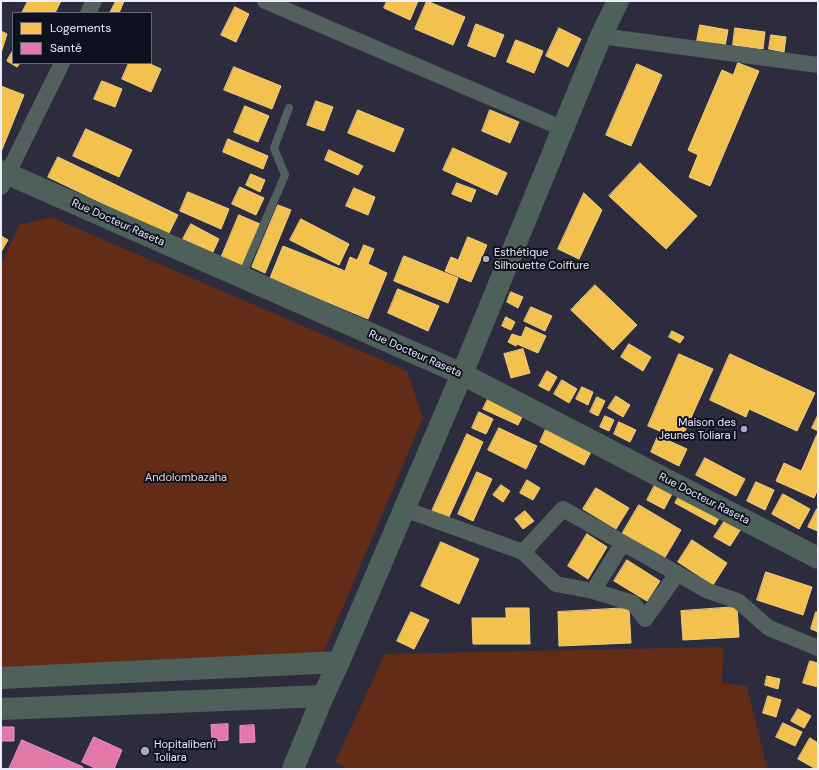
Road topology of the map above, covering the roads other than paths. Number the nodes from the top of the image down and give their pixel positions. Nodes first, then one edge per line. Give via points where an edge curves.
1 (94, 1) edge
2 (265, 1) edge
3 (618, 1) edge
4 (88, 12) edge
5 (601, 36) junction
6 (61, 64) edge
7 (818, 65) edge
8 (289, 108) dead end
9 (564, 129) junction
10 (3, 177) edge
11 (241, 277) junction
12 (462, 374) junction
13 (404, 509) junction
14 (623, 543) junction
15 (524, 552) junction
16 (818, 558) edge
17 (677, 574) junction
18 (593, 591) junction
19 (818, 648) edge
20 (339, 662) junction
21 (1, 678) edge
22 (323, 696) junction
23 (1, 709) edge
24 (293, 769) edge

1 - 4 street
2 - 9 street
3 - 5 street
5 - 7 street
5 - 9 street
6 - 10 street
8 - 11 lane via 274,148 285,175
9 - 12 street
10 - 11 street, Rue Docteur Raseta
11 - 12 street, Rue Docteur Raseta
12 - 13 street
12 - 16 street, Rue Docteur Raseta
13 - 15 street
13 - 20 street
14 - 15 street via 563,510
14 - 17 street
14 - 18 street
15 - 18 street via 556,584
17 - 18 street via 645,619 633,603
17 - 19 street via 708,591 738,601 769,628
20 - 21 street
20 - 22 street
22 - 23 street
22 - 24 street

